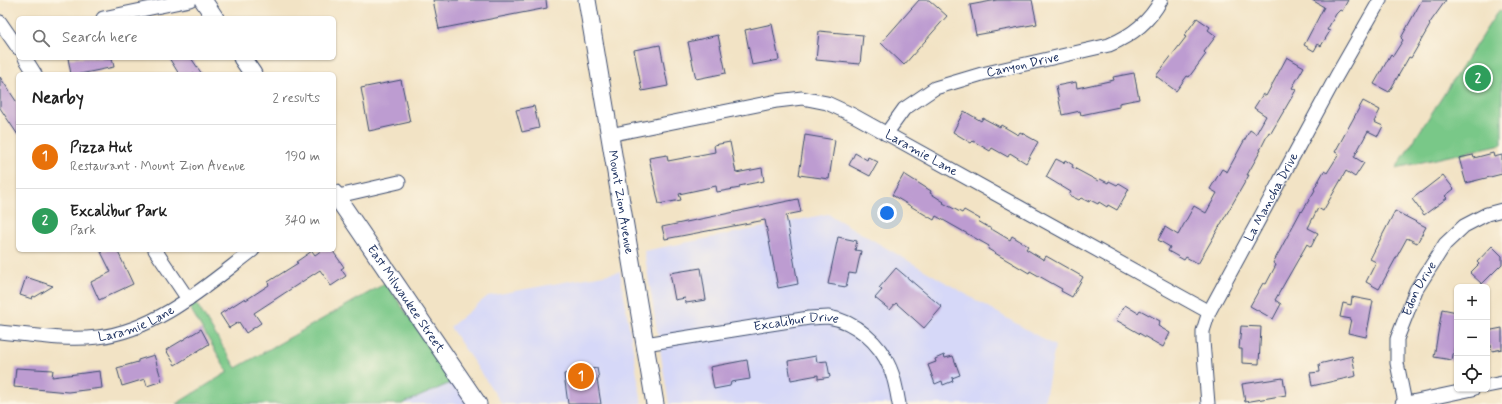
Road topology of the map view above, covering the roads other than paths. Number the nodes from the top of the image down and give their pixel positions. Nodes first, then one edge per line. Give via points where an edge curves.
1 (190, 0) edge
2 (203, 0) edge
3 (587, 0) edge
4 (1161, 0) edge
5 (1380, 0) edge
6 (113, 16) edge
7 (214, 16) edge
8 (0, 22) edge
9 (9, 38) edge
10 (16, 46) edge
11 (26, 60) edge
12 (243, 60) edge
13 (34, 72) edge
14 (252, 72) edge
15 (886, 134) junction
16 (609, 136) junction
17 (399, 182) dead end
18 (336, 196) edge
19 (336, 197) edge
20 (1502, 210) edge
21 (156, 252) edge
22 (250, 252) edge
23 (188, 299) junction
24 (1208, 312) junction
25 (0, 332) edge
26 (645, 344) junction
27 (1502, 383) edge
28 (1490, 385) edge
29 (1459, 392) edge
30 (478, 404) edge
31 (656, 404) edge
32 (899, 404) edge
33 (1208, 404) edge
34 (1403, 404) edge

1 - 6 street
2 - 7 main road
3 - 16 main road, Mount Zion Avenue
4 - 15 street, Canyon Drive via 1136,30 1110,45 982,74 934,88 904,109
5 - 24 street, La Mancha Drive
8 - 9 street
9 - 10 street
11 - 13 street
12 - 14 main road
15 - 16 street, Laramie Lane via 827,103 802,98
15 - 24 street, Laramie Lane
16 - 26 main road, Mount Zion Avenue
17 - 18 street
19 - 30 main road, East Milwaukee Street
20 - 34 street, Edon Drive via 1486,214 1464,226 1445,244 1416,290 1397,339 1397,363
21 - 23 street
22 - 23 street, Laramie Lane
23 - 25 street, Laramie Lane via 150,322 116,334 69,338
24 - 33 street, La Mancha Drive via 1203,331
26 - 31 main road, Mount Zion Avenue
26 - 32 street, Excalibur Drive via 809,318 837,319 865,334 884,356 891,370
27 - 28 street
29 - 34 street

